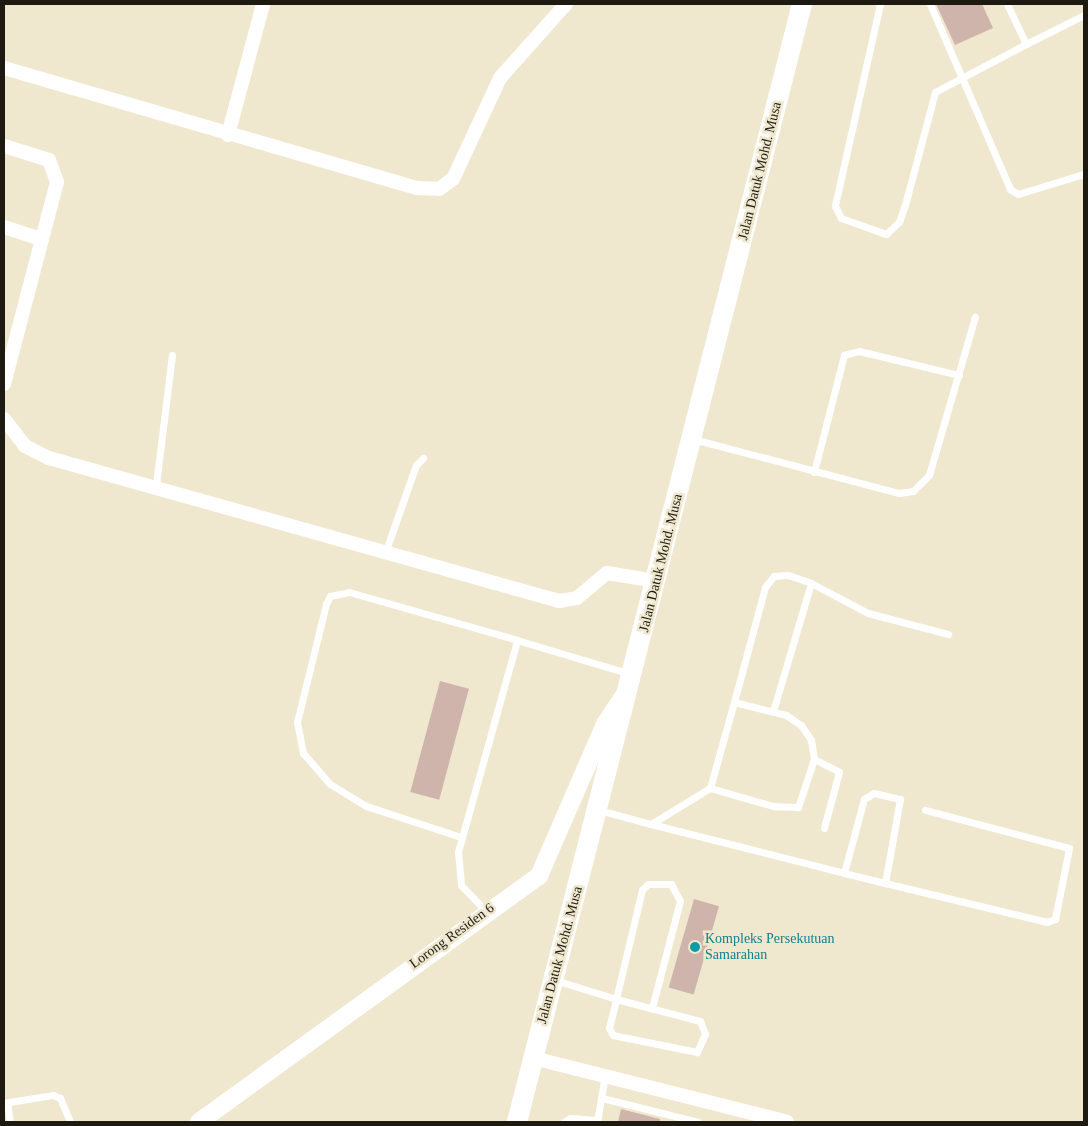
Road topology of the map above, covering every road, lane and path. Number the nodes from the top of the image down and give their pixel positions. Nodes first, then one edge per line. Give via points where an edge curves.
1 (262, 4) edge
2 (566, 4) edge
3 (802, 4) edge
4 (880, 4) edge
5 (930, 4) edge
6 (1007, 4) edge
7 (1084, 15) edge
8 (1026, 44) junction
9 (4, 68) edge
10 (960, 76) junction
11 (228, 135) junction
12 (4, 146) edge
13 (1084, 174) edge
14 (4, 227) edge
15 (42, 239) junction
16 (975, 318) dead end
17 (172, 355) dead end
18 (959, 375) junction
19 (4, 384) edge
20 (4, 419) edge
21 (692, 439) junction
22 (423, 458) dead end
23 (814, 472) junction
24 (156, 485) junction
25 (385, 553) junction
26 (656, 581) junction
27 (811, 583) junction
28 (948, 634) dead end
29 (518, 640) junction
30 (630, 682) junction
31 (734, 702) junction
32 (773, 710) junction
33 (814, 759) junction
34 (710, 788) junction
35 (598, 810) junction
36 (925, 810) dead end
37 (651, 824) junction
38 (824, 828) dead end
39 (461, 837) junction
40 (844, 873) junction
41 (885, 883) junction
42 (486, 911) junction
43 (553, 979) junction
44 (616, 999) junction
45 (652, 1008) junction
46 (533, 1058) junction
47 (605, 1075) junction
48 (602, 1098) junction
49 (5, 1103) edge
50 (597, 1121) edge
51 (10, 1122) edge
52 (70, 1122) edge
53 (199, 1122) edge
54 (517, 1122) edge
55 (564, 1122) edge
56 (698, 1122) edge
57 (787, 1122) edge

1 - 11 street
2 - 11 street via 500,78 452,179 439,189 416,188
3 - 21 main road, Jalan Datuk Mohd. Musa
4 - 10 lane via 835,206 840,218 886,234 894,228 905,205 933,97
5 - 10 lane
6 - 8 lane
7 - 8 lane
8 - 10 lane
9 - 11 street
10 - 13 lane via 1010,189 1018,194
12 - 15 street via 42,156 55,170 57,182
14 - 15 street
15 - 19 street
16 - 18 lane
17 - 24 lane
18 - 23 lane via 929,475 920,488 899,493
18 - 23 lane via 859,351 844,354
20 - 24 street via 15,436 38,454
21 - 23 lane
21 - 26 main road, Jalan Datuk Mohd. Musa
22 - 25 lane via 416,465
24 - 25 street
25 - 26 street via 559,601 577,598 607,573
26 - 30 main road, Jalan Datuk Mohd. Musa
27 - 28 lane via 868,613
27 - 31 lane via 788,574 768,581
27 - 32 lane
29 - 30 lane
29 - 39 lane
29 - 39 lane via 364,595 343,592 330,596 326,604 296,722 303,753 330,784 360,803
30 - 35 main road, Jalan Datuk Mohd. Musa
30 - 42 street, Lorong Residen 6 via 605,724 545,867 539,876
31 - 32 lane
31 - 34 lane
32 - 33 lane via 801,725 811,740
33 - 34 lane via 801,803 794,808
33 - 38 lane via 839,772
34 - 37 lane
35 - 37 lane
35 - 43 main road, Jalan Datuk Mohd. Musa
36 - 41 lane via 1069,848 1055,919 1046,922
37 - 40 lane
39 - 42 lane via 458,878 468,896
40 - 41 lane
40 - 41 lane via 864,800 874,793 894,796 902,804
42 - 53 street, Lorong Residen 6
43 - 44 lane
43 - 46 main road, Jalan Datuk Mohd. Musa
44 - 45 lane
44 - 45 lane via 610,1025 613,1035 698,1052 705,1034 703,1023
44 - 45 lane via 643,888 671,884 680,901
46 - 47 street
46 - 54 main road, Jalan Datuk Mohd. Musa
47 - 48 lane
47 - 57 street
48 - 50 lane
48 - 56 lane
49 - 51 lane
49 - 52 lane via 53,1095 60,1098
50 - 55 lane via 570,1118

